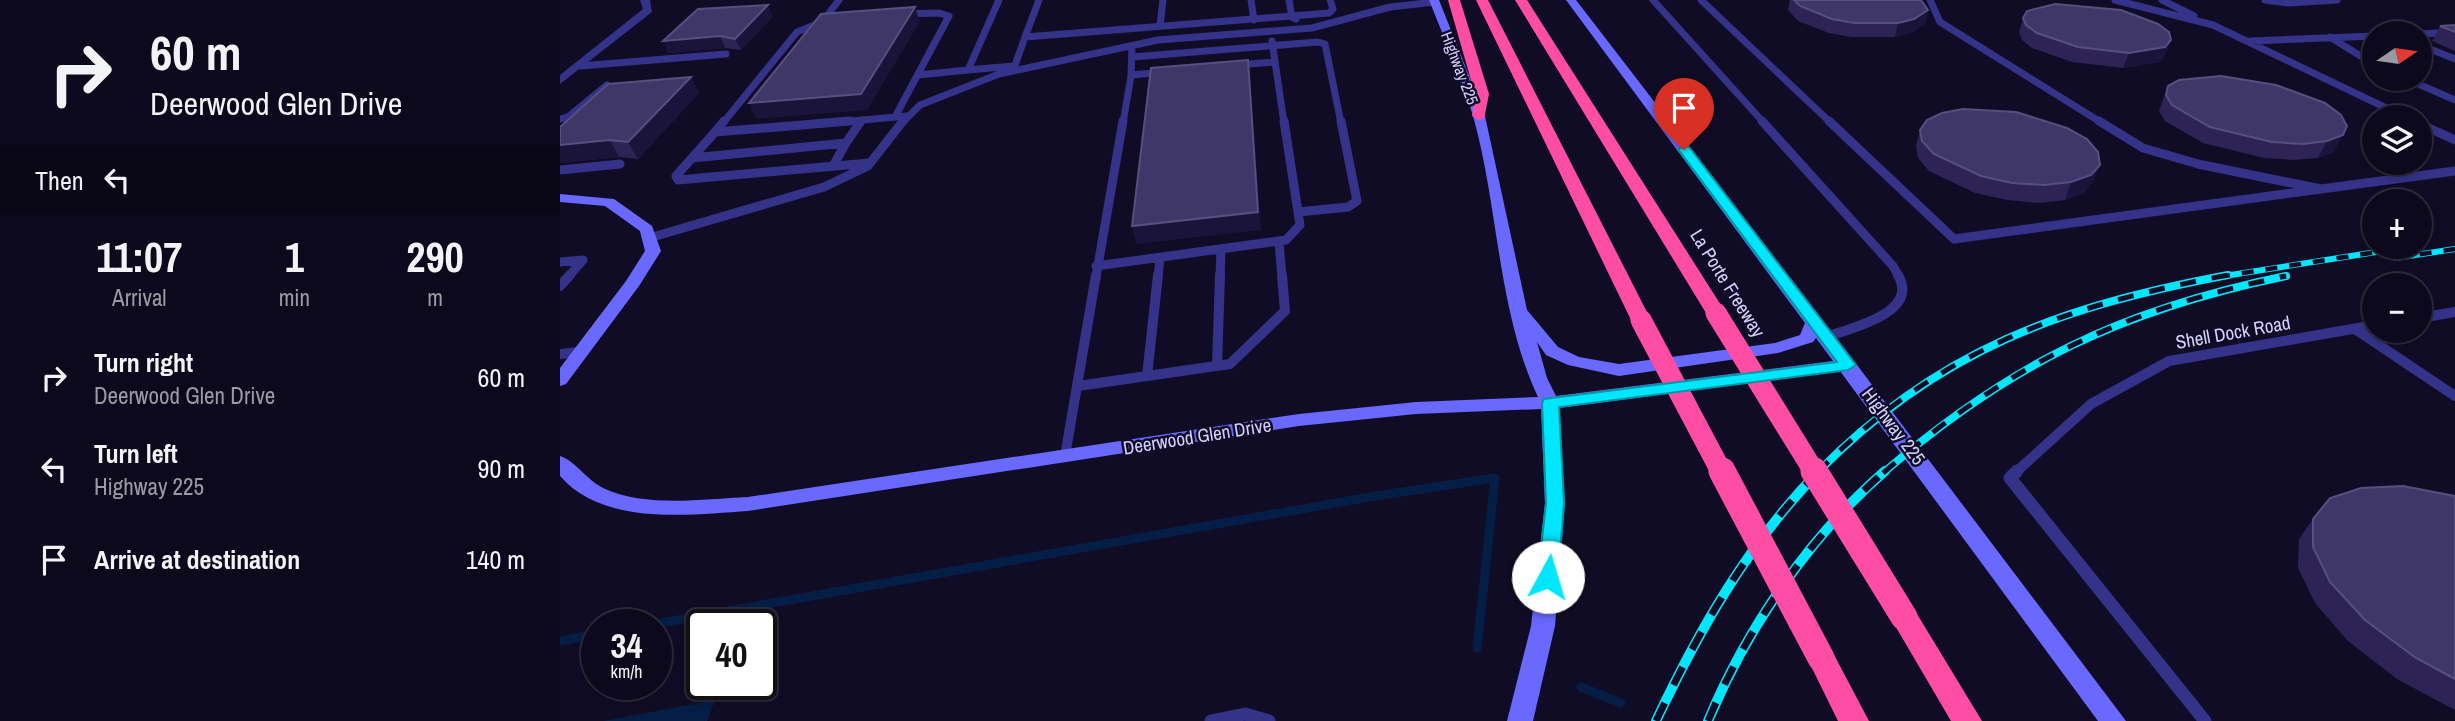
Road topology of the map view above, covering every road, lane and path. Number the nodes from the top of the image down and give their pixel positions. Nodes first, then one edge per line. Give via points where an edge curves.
1 (645, 0) edge
2 (838, 0) edge
3 (999, 0) edge
4 (1039, 0) edge
5 (1163, 0) edge
6 (1251, 0) edge
7 (1289, 0) edge
8 (1331, 0) edge
9 (1454, 0) edge
10 (1482, 0) edge
11 (1521, 0) edge
12 (1538, 0) edge
13 (1571, 0) edge
14 (1653, 0) edge
15 (1701, 0) edge
16 (1930, 0) edge
17 (2115, 0) edge
18 (2162, 0) edge
19 (2265, 0) edge
20 (2337, 0) edge
21 (1434, 1) edge
22 (886, 15) edge
23 (1292, 17) junction
24 (1532, 17) junction
25 (835, 20) edge
26 (1254, 20) junction
27 (823, 21) junction
28 (2213, 25) junction
29 (1160, 26) junction
30 (1312, 28) junction
31 (1271, 31) junction
32 (2455, 32) edge
33 (2432, 33) edge
34 (2362, 36) edge
35 (1025, 37) junction
36 (2330, 37) junction
37 (2248, 41) junction
38 (1273, 45) junction
39 (1132, 46) junction
40 (2432, 49) edge
41 (726, 54) edge
42 (1132, 57) junction
43 (2362, 57) edge
44 (2455, 59) edge
45 (1275, 62) junction
46 (579, 66) junction
47 (1223, 66) edge
48 (1014, 68) junction
49 (968, 70) junction
50 (1170, 71) edge
51 (918, 75) junction
52 (1130, 75) junction
53 (560, 81) edge
54 (621, 83) edge
55 (2432, 90) edge
56 (2455, 100) edge
57 (2380, 105) edge
58 (907, 116) junction
59 (1479, 116) junction
60 (895, 117) junction
61 (560, 119) edge
62 (862, 120) junction
63 (2432, 129) edge
64 (715, 132) junction
65 (2455, 140) edge
66 (846, 143) junction
67 (692, 158) junction
68 (871, 163) junction
69 (621, 164) edge
70 (833, 166) junction
71 (560, 170) edge
72 (2455, 171) edge
73 (2321, 189) junction
74 (560, 198) edge
75 (1298, 212) junction
76 (649, 238) junction
77 (1279, 242) junction
78 (1221, 250) junction
79 (1160, 258) junction
80 (560, 262) edge
81 (1096, 266) junction
82 (560, 286) edge
83 (1517, 302) junction
84 (2455, 312) edge
85 (2432, 316) edge
86 (1814, 321) junction
87 (2362, 327) edge
88 (2355, 328) junction
89 (1826, 337) junction
90 (578, 352) junction
91 (560, 354) edge
92 (1848, 365) junction
93 (1217, 366) junction
94 (1147, 376) junction
95 (560, 380) edge
96 (1078, 386) junction
97 (2455, 396) edge
98 (1550, 403) junction
99 (1065, 456) junction
100 (563, 472) edge
101 (1211, 721) edge
102 (1269, 721) edge
103 (1520, 721) edge
104 (1854, 721) edge
105 (1967, 721) edge
106 (2113, 721) edge
107 (2204, 721) edge

1 - 46 street via 649,10
2 - 27 lane
3 - 49 lane
4 - 35 lane
5 - 29 lane
6 - 26 lane
7 - 23 lane
8 - 23 lane via 1329,13
9 - 59 highway via 1482,94
10 - 104 highway, bridge via 1641,320
11 - 24 highway, La Porte Freeway
12 - 24 highway
13 - 86 main road, Highway 225
14 - 89 lane via 1840,204 1904,285 1903,296 1882,317
15 - 73 lane via 1954,239
16 - 73 lane via 1940,22 2143,148
17 - 28 lane
18 - 28 lane
19 - 20 lane
21 - 30 lane via 1390,7
21 - 59 main road, Highway 225
22 - 51 lane via 914,10 949,16
23 - 26 lane
23 - 30 lane
24 - 105 highway, La Porte Freeway, bridge
25 - 27 lane
26 - 29 lane
27 - 64 lane via 797,33
28 - 37 lane
29 - 35 lane
30 - 31 lane
31 - 38 lane
31 - 39 lane
32 - 33 lane
34 - 36 lane
35 - 48 lane
36 - 37 lane
36 - 43 lane
37 - 57 lane
38 - 42 lane
38 - 45 lane
38 - 75 lane via 1325,44 1357,201
39 - 42 lane
39 - 48 lane
40 - 44 lane
41 - 46 lane
42 - 52 lane
45 - 47 lane
45 - 75 lane
46 - 53 street
48 - 49 lane
48 - 58 lane via 951,91
49 - 51 lane
50 - 52 lane
51 - 60 lane
52 - 81 lane
54 - 61 lane via 608,84
55 - 56 lane
58 - 60 lane
58 - 68 lane
59 - 83 main road, Highway 225
60 - 62 lane
62 - 64 lane
62 - 66 lane
63 - 65 lane
64 - 67 lane
66 - 67 lane
66 - 70 lane
67 - 70 lane via 676,176 678,180
68 - 70 lane
68 - 76 lane via 824,187
69 - 71 lane
72 - 73 lane
74 - 76 main road via 609,202 647,229
75 - 77 lane via 1300,225
76 - 90 main road via 653,251
77 - 78 lane
77 - 93 lane via 1285,311 1230,364
78 - 79 lane
78 - 93 lane
79 - 81 lane
79 - 94 lane
80 - 82 lane via 583,260
81 - 96 lane
83 - 86 main road via 1552,351 1574,361 1619,370 1778,348 1807,338
83 - 98 main road, Highway 225 via 1538,378
84 - 85 lane
86 - 89 main road, Highway 225
87 - 88 lane, Shell Dock Road
88 - 97 lane
88 - 107 lane, Shell Dock Road via 2169,361 2091,404 2010,478
89 - 92 main road, Highway 225
90 - 91 lane
90 - 95 main road
92 - 98 main road, Deerwood Glen Drive
92 - 106 main road, Highway 225
93 - 94 lane
94 - 96 lane
96 - 99 lane
98 - 99 main road, Deerwood Glen Drive via 1416,408 1299,420
98 - 103 main road via 1555,503 1543,626
99 - 100 main road, Deerwood Glen Drive via 748,504 670,508 622,501
101 - 102 lane via 1245,714

